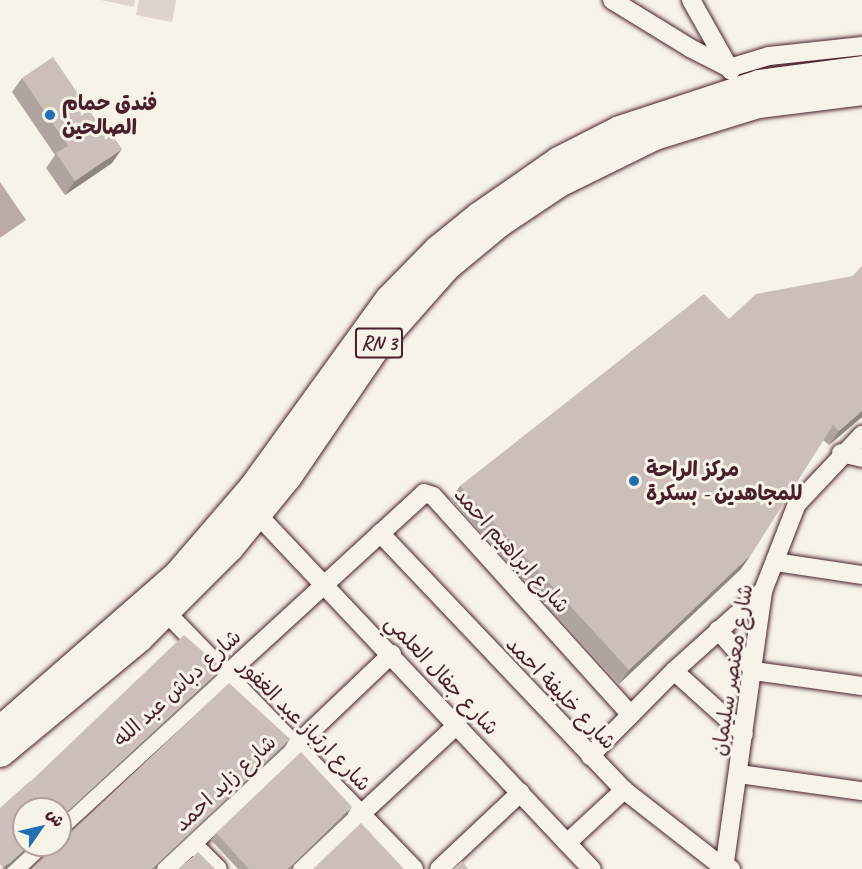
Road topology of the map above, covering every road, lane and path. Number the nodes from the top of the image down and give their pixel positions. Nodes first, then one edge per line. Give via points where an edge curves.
1 (612, 0) edge
2 (691, 0) edge
3 (862, 46) edge
4 (862, 69) edge
5 (735, 78) junction
6 (862, 91) edge
7 (862, 435) edge
8 (841, 453) junction
9 (862, 458) edge
10 (257, 514) junction
11 (380, 533) junction
12 (775, 562) junction
13 (862, 575) edge
14 (325, 585) junction
15 (764, 591) junction
16 (166, 612) junction
17 (718, 630) junction
18 (392, 654) junction
19 (754, 670) junction
20 (674, 671) junction
21 (224, 675) junction
22 (862, 686) edge
23 (631, 715) junction
24 (458, 724) junction
25 (0, 729) edge
26 (744, 734) junction
27 (297, 746) junction
28 (0, 753) edge
29 (590, 756) junction
30 (739, 774) junction
31 (624, 790) junction
32 (521, 792) junction
33 (862, 792) edge
34 (362, 814) junction
35 (72, 816) edge
36 (567, 843) junction
37 (193, 844) junction
38 (28, 857) edge
39 (579, 865) edge
40 (444, 868) edge
41 (15, 869) edge
42 (166, 869) edge
43 (219, 869) edge
44 (302, 869) edge
45 (414, 869) edge
46 (726, 869) edge

1 - 5 street
2 - 5 street
3 - 5 street via 769,57
4 - 5 main road, RN 3 via 776,80
5 - 25 main road, RN 3 via 580,148 526,181 454,234 383,306 252,487 176,575
6 - 10 main road, RN 3 via 758,104 654,136 559,183 499,223 447,266 378,344 311,444
7 - 8 street, شارع معنصر سليمان
8 - 9 street
8 - 12 street, شارع معنصر سليمان via 797,504
10 - 14 street, شارع جفال العلمي
10 - 16 main road, RN 3
11 - 14 street, شارع ابراهيم احمد
11 - 23 street, شارع ابراهيم احمد via 421,495 430,493
11 - 29 street, شارع خليفة احمد
12 - 13 street
12 - 15 street, شارع معنصر سليمان
14 - 18 street, شارع جفال العلمي
14 - 21 street, شارع دباش عبد الله
15 - 17 street
15 - 19 street, شارع معنصر سليمان
16 - 21 street, شارع ارتباز عبد الغفور
16 - 28 main road, RN 3 via 64,704
17 - 19 street
17 - 20 street
18 - 24 street, شارع جفال العلمي
18 - 27 street, شارع زايد احمد
19 - 22 street
19 - 26 street, شارع معنصر سليمان
20 - 23 street
20 - 26 street
21 - 27 street, شارع ارتباز عبد الغفور
21 - 35 street, شارع دباش عبد الله
23 - 29 street
24 - 32 street, شارع جفال العلمي
24 - 34 street
26 - 30 street, شارع معنصر سليمان
27 - 34 street, شارع ارتباز عبد الغفور
27 - 37 street, شارع زايد احمد
29 - 31 street, شارع خليفة احمد
30 - 33 street
30 - 46 street, شارع معنصر سليمان
31 - 36 street
31 - 46 street, شارع خليفة احمد
32 - 36 street, شارع جفال العلمي
32 - 40 street
34 - 44 street
34 - 45 street, شارع ارتباز عبد الغفور
36 - 39 street, شارع جفال العلمي
37 - 42 street, شارع زايد احمد
37 - 43 street
38 - 41 street

